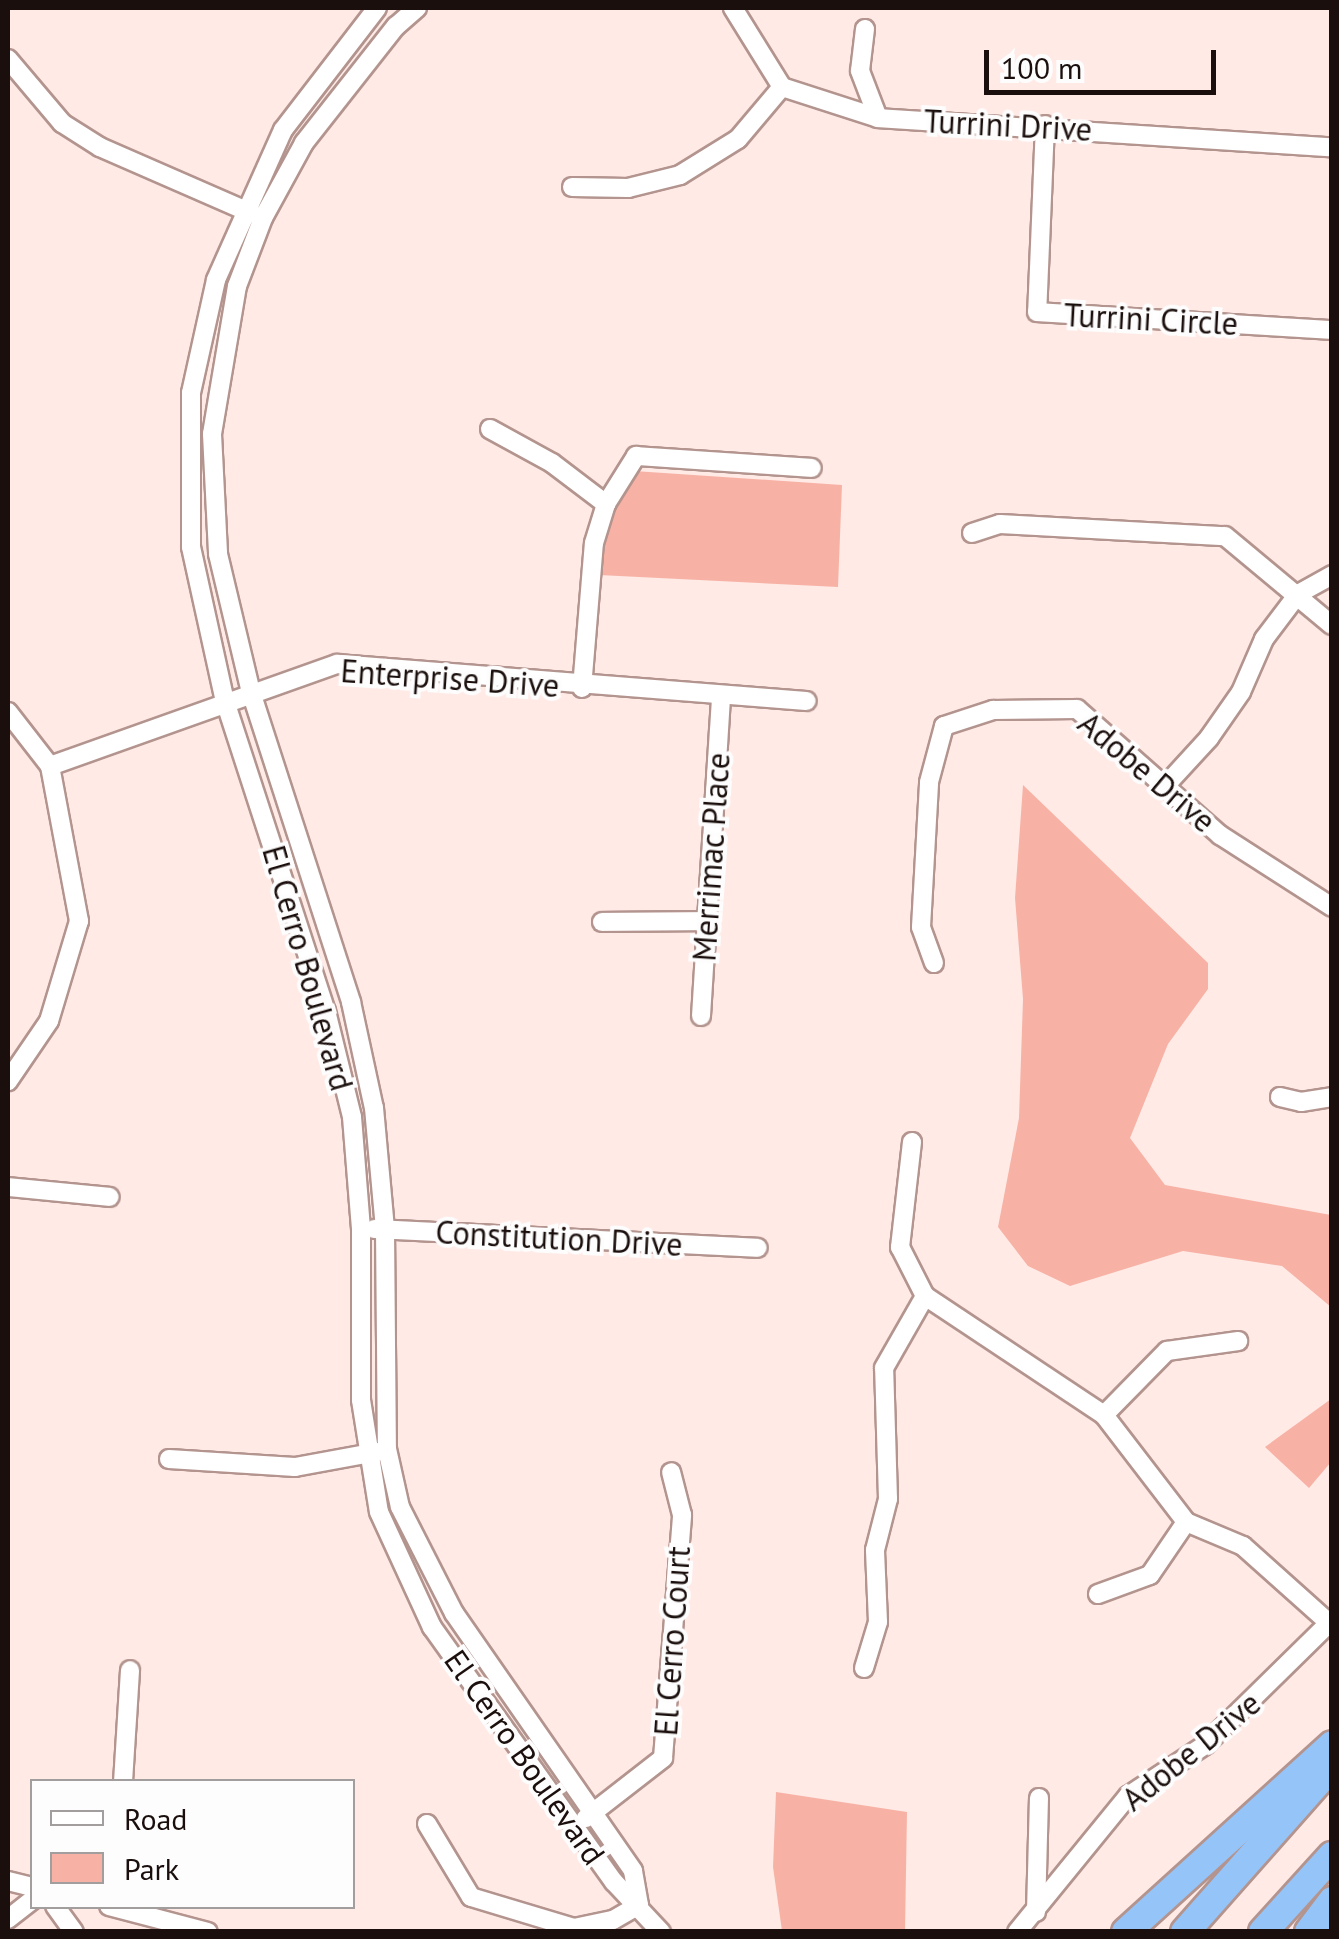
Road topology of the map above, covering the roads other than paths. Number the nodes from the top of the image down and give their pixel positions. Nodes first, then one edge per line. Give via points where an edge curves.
1 (377, 8) edge
2 (418, 8) edge
3 (734, 8) edge
4 (866, 29) dead end
5 (8, 59) edge
6 (782, 87) junction
7 (878, 118) junction
8 (1045, 126) junction
9 (1332, 146) edge
10 (572, 187) dead end
11 (242, 210) junction
12 (263, 218) junction
13 (1332, 330) edge
14 (490, 429) dead end
15 (812, 468) dead end
16 (606, 504) junction
17 (972, 532) dead end
18 (1332, 575) edge
19 (1298, 594) junction
20 (1332, 625) edge
21 (582, 688) junction
22 (251, 692) junction
23 (720, 699) junction
24 (225, 701) junction
25 (806, 702) dead end
26 (8, 712) edge
27 (50, 766) junction
28 (1166, 785) junction
29 (1332, 907) edge
30 (707, 921) junction
31 (602, 922) dead end
32 (934, 963) dead end
33 (700, 1016) dead end
34 (8, 1080) edge
35 (1332, 1097) edge
36 (1280, 1098) dead end
37 (912, 1142) dead end
38 (8, 1187) edge
39 (110, 1197) dead end
40 (361, 1229) junction
41 (385, 1229) junction
42 (758, 1248) dead end
43 (925, 1296) junction
44 (1238, 1341) dead end
45 (1104, 1415) junction
46 (387, 1449) junction
47 (366, 1454) junction
48 (169, 1459) dead end
49 (671, 1472) dead end
50 (1186, 1522) junction
51 (1098, 1594) dead end
52 (1330, 1622) edge
53 (864, 1668) dead end
54 (130, 1670) dead end
55 (1332, 1745) edge
56 (1332, 1766) edge
57 (124, 1779) edge
58 (1038, 1798) dead end
59 (594, 1812) junction
60 (427, 1824) dead end
61 (574, 1827) junction
62 (1332, 1856) edge
63 (1332, 1901) edge
64 (30, 1902) edge
65 (639, 1905) junction
66 (58, 1909) edge
67 (122, 1909) edge
68 (1036, 1912) junction
69 (8, 1919) edge
70 (74, 1932) edge
71 (208, 1932) edge
72 (661, 1932) edge
73 (1017, 1932) edge
74 (1126, 1932) edge
75 (1185, 1932) edge
76 (1263, 1932) edge
77 (1309, 1932) edge

1 - 11 street, El Cerro Boulevard via 283,130
2 - 12 street, El Cerro Boulevard via 338,95
3 - 6 street
4 - 7 street via 860,72
5 - 11 street via 62,124 100,148
6 - 7 street, Turrini Drive
6 - 10 street via 738,140 680,175 628,188
7 - 8 street, Turrini Drive
8 - 9 street, Turrini Drive
8 - 13 street, Turrini Circle via 1037,312
11 - 12 street
11 - 24 street, El Cerro Boulevard via 198,354 186,471 198,587
12 - 22 street, El Cerro Boulevard via 221,353 212,434 218,554
14 - 16 street via 552,463
15 - 16 street via 636,456
16 - 21 street via 588,583
17 - 19 street via 1000,524 1226,536
18 - 19 street
19 - 20 street
19 - 28 street via 1264,639 1241,692 1210,738
21 - 22 street, Enterprise Drive via 337,664
21 - 23 street, Enterprise Drive
22 - 24 street, Enterprise Drive
22 - 41 street, El Cerro Boulevard via 351,1002 374,1108
23 - 25 street, Enterprise Drive
23 - 30 street, Merrimac Place
24 - 27 street, Enterprise Drive
24 - 40 street, El Cerro Boulevard via 326,1011 352,1118
26 - 27 street
27 - 34 street via 79,922 49,1020
28 - 29 street, Adobe Drive via 1220,834
28 - 32 street, Adobe Drive via 1077,708 993,710 944,726 929,782 922,927
30 - 31 street
30 - 33 street, Merrimac Place
35 - 36 street
37 - 43 street via 900,1247
38 - 39 street
40 - 41 street, Constitution Drive
40 - 47 street, El Cerro Boulevard
41 - 42 street, Constitution Drive
41 - 46 street, El Cerro Boulevard
43 - 45 street
43 - 53 street via 884,1368 888,1499 874,1550 878,1622
44 - 45 street via 1167,1352
45 - 50 street
46 - 47 street
46 - 59 street, El Cerro Boulevard via 400,1508 434,1582
47 - 48 street via 295,1466
47 - 61 street, El Cerro Boulevard via 379,1512 410,1587
49 - 59 street, El Cerro Court via 682,1515 663,1758
50 - 51 street via 1150,1575
50 - 52 street via 1244,1546
52 - 68 street, Adobe Drive via 1205,1745 1128,1796
54 - 57 street
55 - 74 highway
56 - 75 highway
58 - 68 street
59 - 61 street, El Cerro Court
59 - 65 street, El Cerro Boulevard via 634,1871
60 - 65 street via 472,1896 574,1928 613,1920
61 - 65 street, El Cerro Boulevard
62 - 76 highway
63 - 77 highway
64 - 69 street
65 - 72 street, El Cerro Boulevard
66 - 70 street
67 - 71 street
68 - 73 street, Adobe Drive

